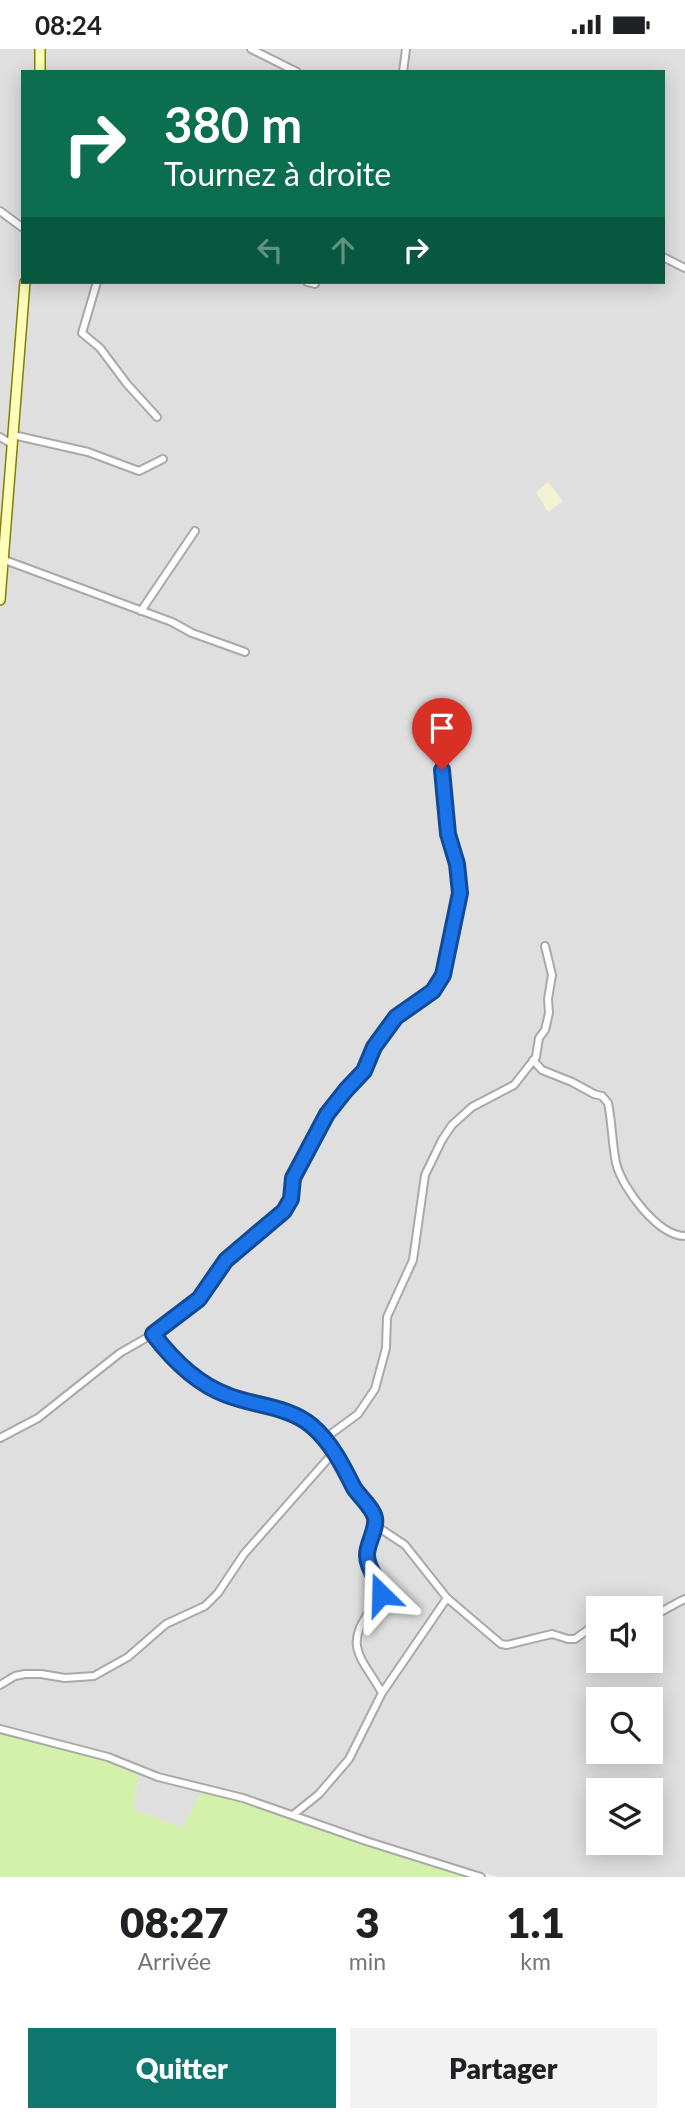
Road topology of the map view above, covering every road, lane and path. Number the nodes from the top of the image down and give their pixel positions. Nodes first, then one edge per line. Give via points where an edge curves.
1 (40, 49) edge
2 (251, 49) edge
3 (406, 49) edge
4 (40, 70) edge
5 (293, 70) edge
6 (403, 70) edge
7 (0, 211) edge
8 (21, 227) edge
9 (665, 258) edge
10 (685, 268) edge
11 (25, 284) edge
12 (96, 284) edge
13 (156, 417) dead end
14 (0, 437) edge
15 (12, 439) junction
16 (163, 459) dead end
17 (195, 531) dead end
18 (1, 559) edge
19 (0, 600) edge
20 (141, 611) junction
21 (245, 652) dead end
22 (442, 730) dead end
23 (545, 946) dead end
24 (533, 1060) junction
25 (685, 1236) edge
26 (153, 1334) junction
27 (0, 1438) edge
28 (324, 1439) junction
29 (334, 1452) junction
30 (375, 1525) junction
31 (381, 1585) junction
32 (447, 1598) junction
33 (685, 1599) edge
34 (392, 1606) dead end
35 (663, 1611) edge
36 (586, 1631) edge
37 (0, 1685) edge
38 (382, 1693) junction
39 (0, 1728) edge
40 (293, 1815) junction
41 (481, 1877) edge

1 - 4 street
2 - 5 street
3 - 6 street
7 - 8 street
9 - 10 street
11 - 15 street
12 - 13 street via 82,333 100,348
14 - 15 street
15 - 16 street via 88,452 139,471
15 - 18 street
17 - 20 street
18 - 19 street
18 - 20 street
20 - 21 street
22 - 26 street via 444,810 460,893 443,975 433,991 396,1017 374,1047 364,1071 327,1114 293,1178 291,1199 284,1211 226,1260 199,1299
23 - 24 street via 552,975 549,1013
24 - 25 street via 542,1070 602,1096 608,1103 614,1153 623,1180 666,1231
24 - 28 street via 514,1085 472,1107 442,1140 425,1175 413,1260 387,1317 386,1348 375,1389 358,1413
26 - 27 street via 120,1353 38,1418
26 - 28 street via 177,1363 212,1387 302,1419
28 - 29 street
29 - 30 street via 374,1515
29 - 37 street via 205,1606 166,1624 128,1657 94,1676 25,1674
30 - 31 street via 367,1554 369,1567
30 - 32 street via 405,1545
31 - 34 street
31 - 38 street via 379,1599 356,1633 360,1658
32 - 36 street via 501,1644 552,1634 575,1639
32 - 38 street
33 - 35 street
38 - 40 street via 349,1759 319,1794
39 - 40 street
40 - 41 street

